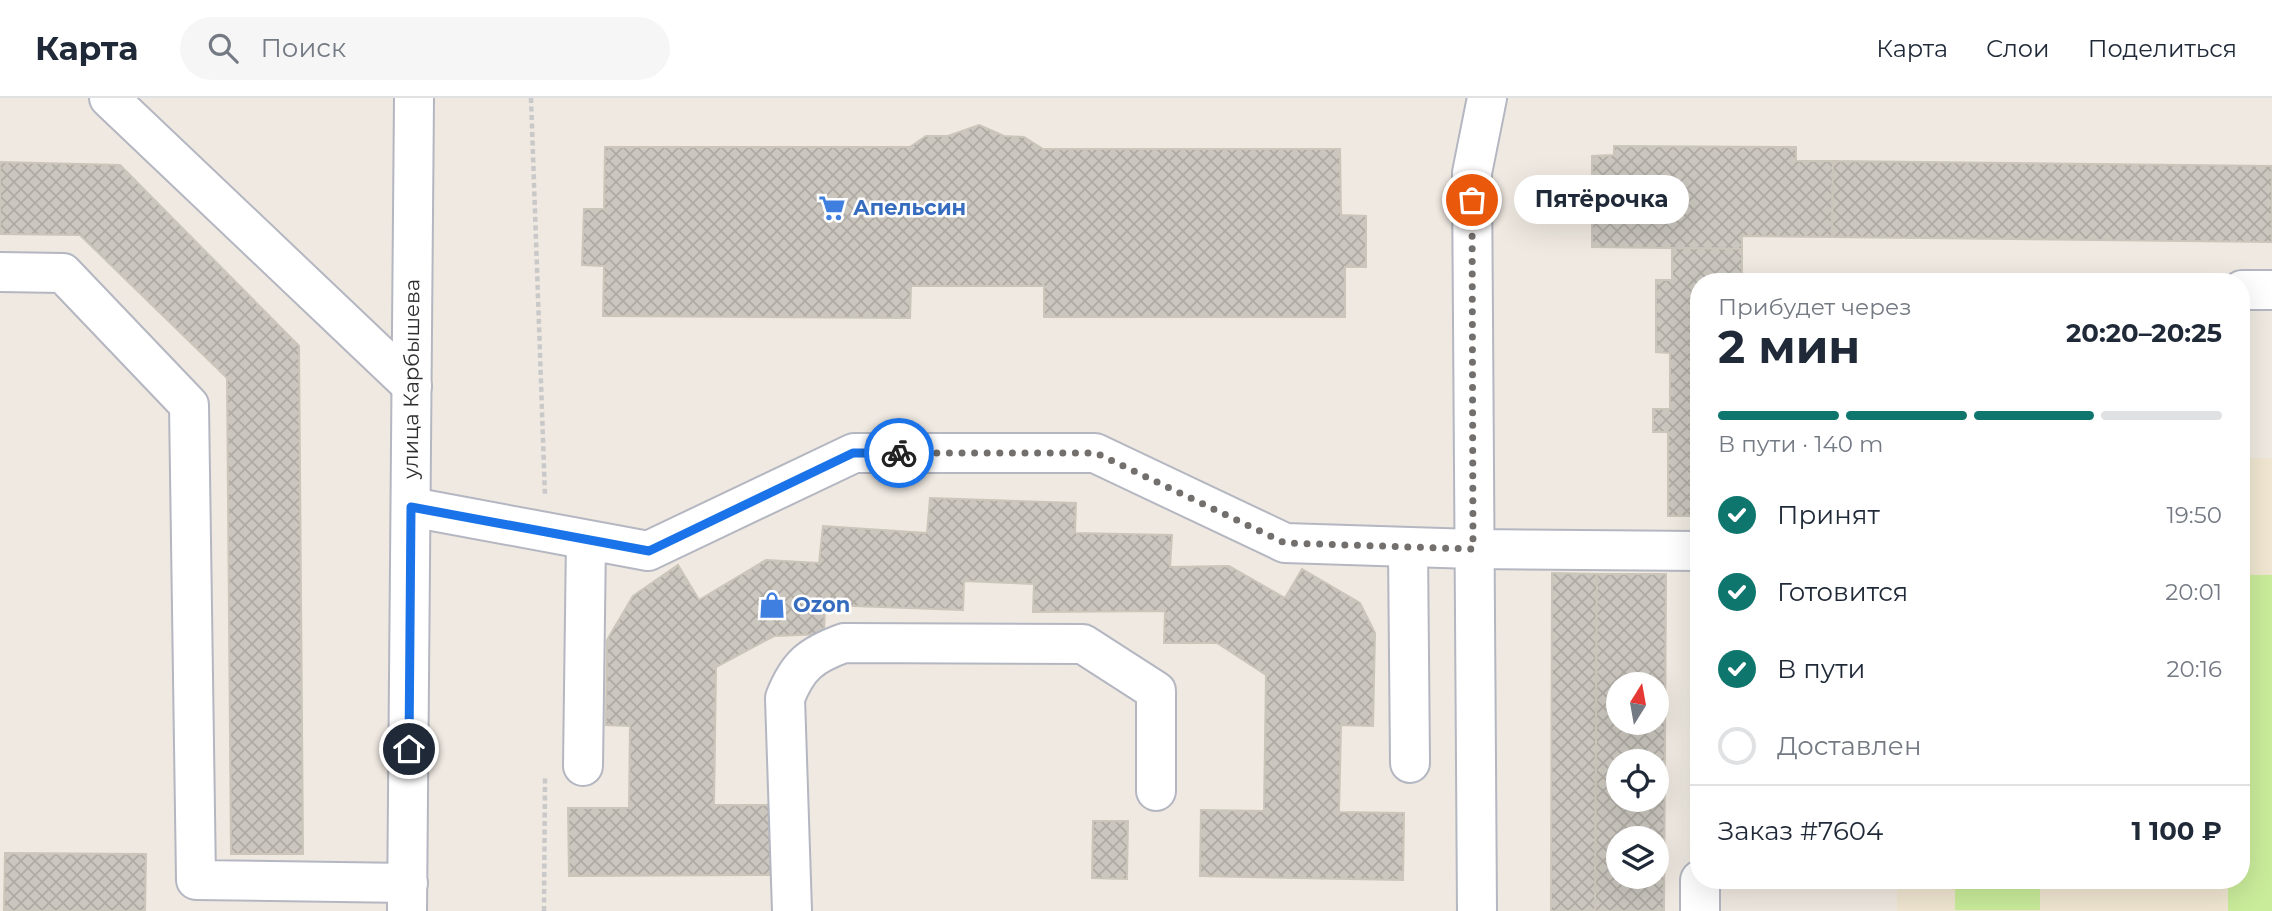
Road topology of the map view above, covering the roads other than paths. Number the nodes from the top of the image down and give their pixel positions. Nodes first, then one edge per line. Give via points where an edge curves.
1 (109, 98) edge
2 (414, 98) edge
3 (1487, 98) edge
4 (0, 272) edge
5 (2250, 290) edge
6 (2272, 290) edge
7 (412, 386) junction
8 (411, 507) junction
9 (586, 540) junction
10 (1408, 548) junction
11 (1473, 549) junction
12 (1690, 551) edge
13 (1410, 763) dead end
14 (583, 766) dead end
15 (1156, 791) dead end
16 (1700, 889) edge
17 (408, 897) edge
18 (792, 911) edge
19 (1478, 911) edge
20 (1700, 911) edge

1 - 7 street
2 - 7 street, улица Карбышева
3 - 11 street via 1472,173
4 - 17 street via 62,274 189,405 196,880
5 - 6 street
7 - 8 street, улица Карбышева
8 - 9 street
8 - 17 street, улица Карбышева
9 - 10 street via 649,551 853,453 1096,453 1285,543
9 - 14 street
10 - 11 street
10 - 13 street
11 - 12 street
11 - 19 street
15 - 18 street via 1156,691 1083,644 844,643 806,662 785,698
16 - 20 street

